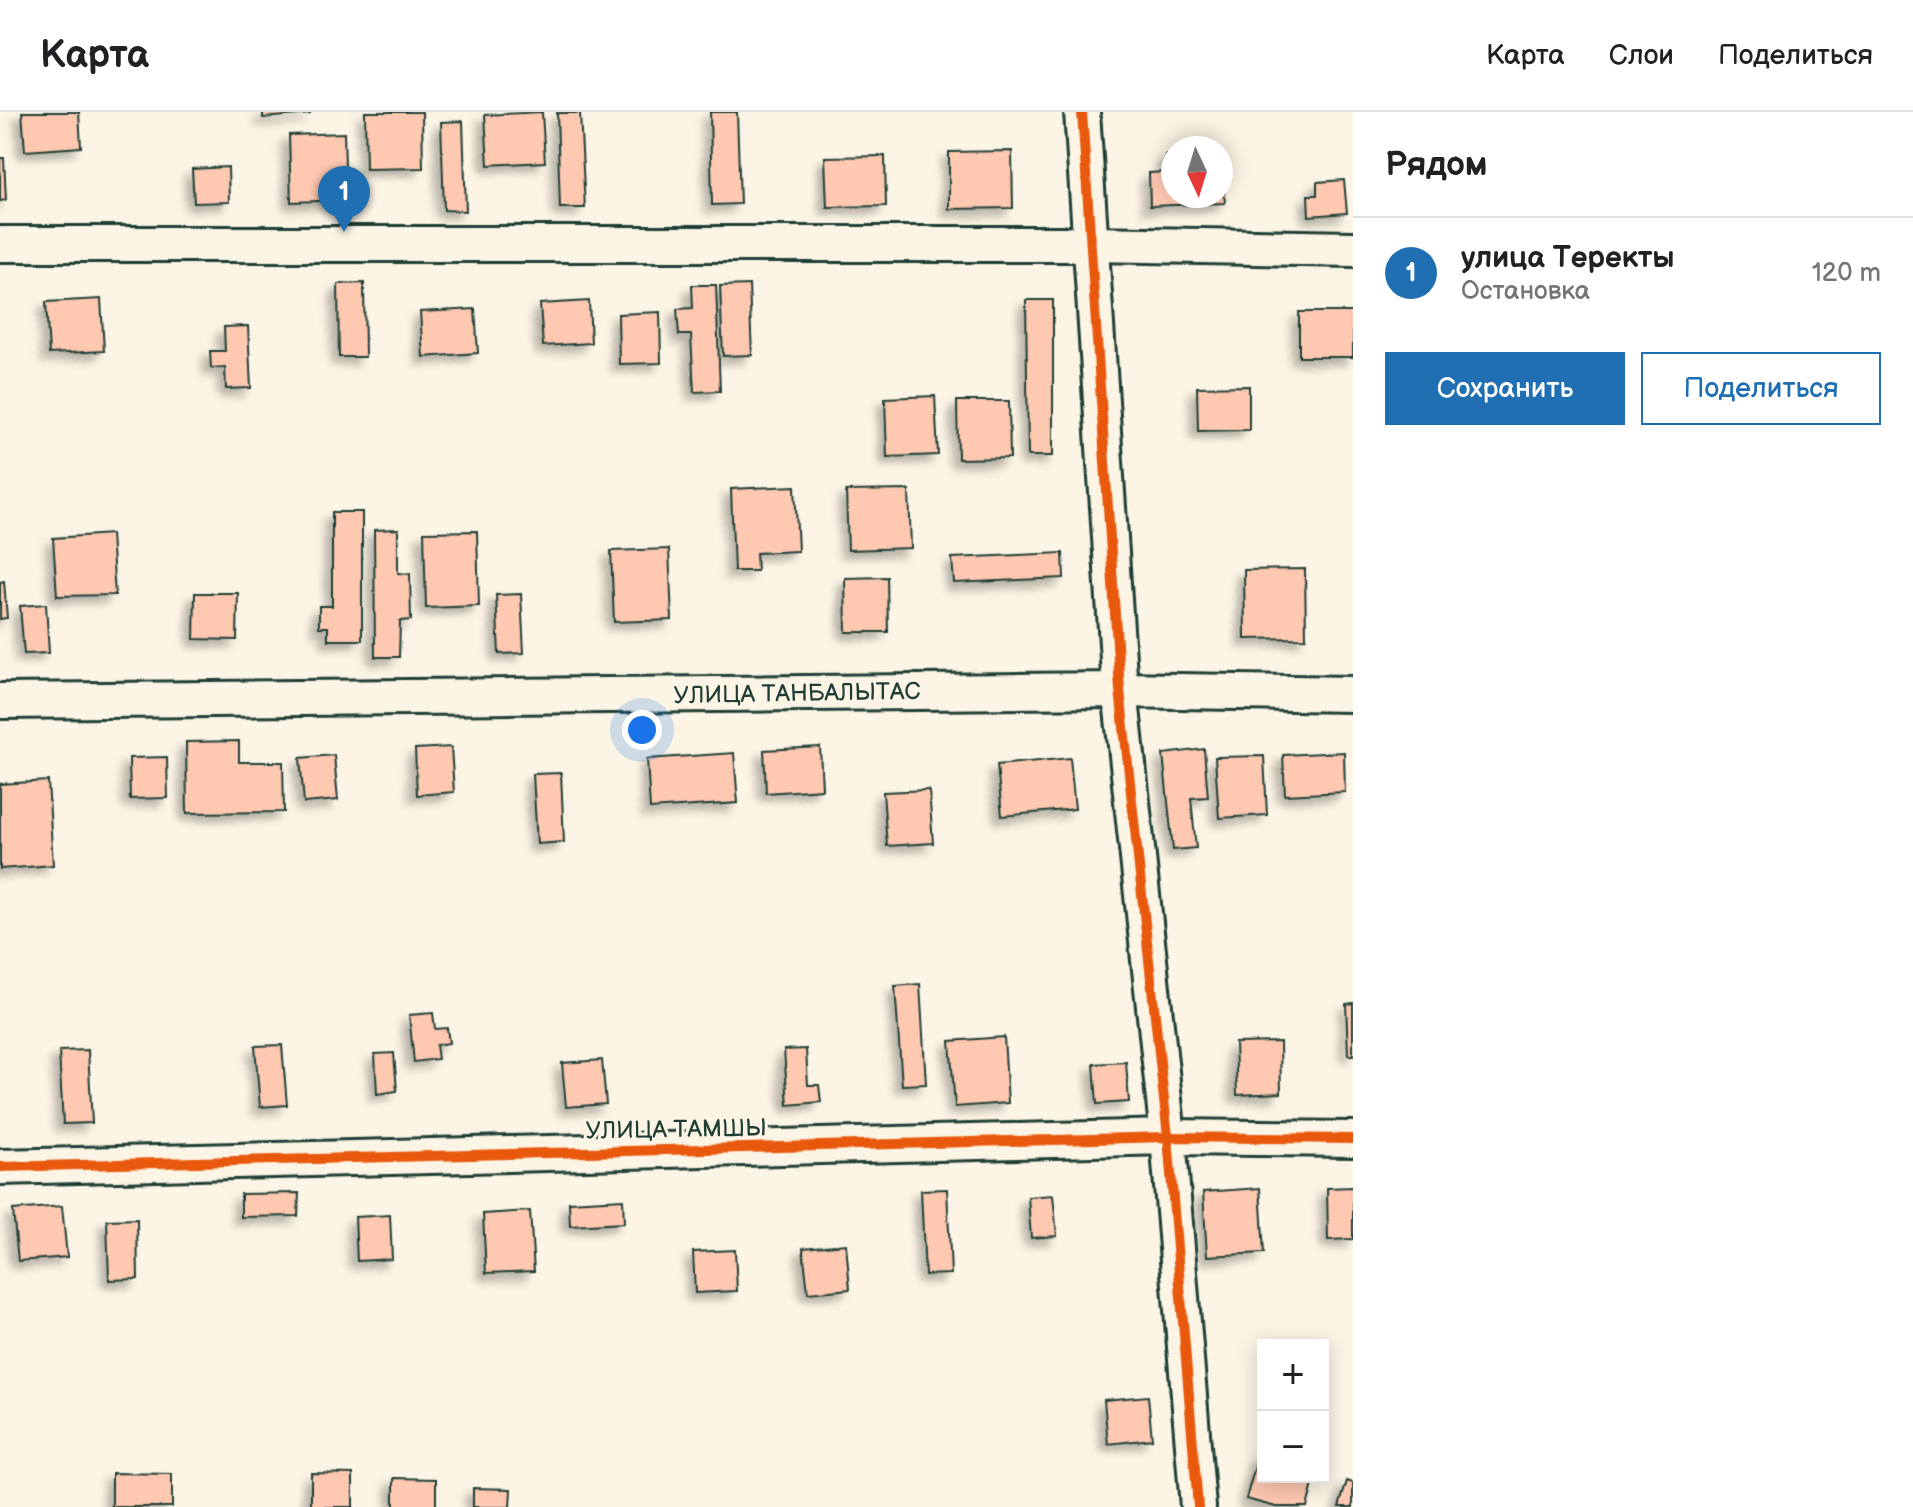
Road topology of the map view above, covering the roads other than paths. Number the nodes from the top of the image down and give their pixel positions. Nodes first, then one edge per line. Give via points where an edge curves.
1 (1082, 112) edge
2 (0, 244) edge
3 (1092, 244) junction
4 (1353, 249) edge
5 (1120, 690) junction
6 (1353, 694) edge
7 (0, 701) edge
8 (1168, 1137) junction
9 (1353, 1139) edge
10 (0, 1167) edge
11 (1198, 1507) edge

1 - 3 street
2 - 3 street
3 - 4 street
3 - 5 street
5 - 6 street, УЛИЦА ТАНБАЛЫТАС
5 - 7 street, УЛИЦА ТАНБАЛЫТАС
5 - 8 street
8 - 9 street, УЛИЦА ТАМШЫ
8 - 10 street, УЛИЦА ТАМШЫ
8 - 11 street

